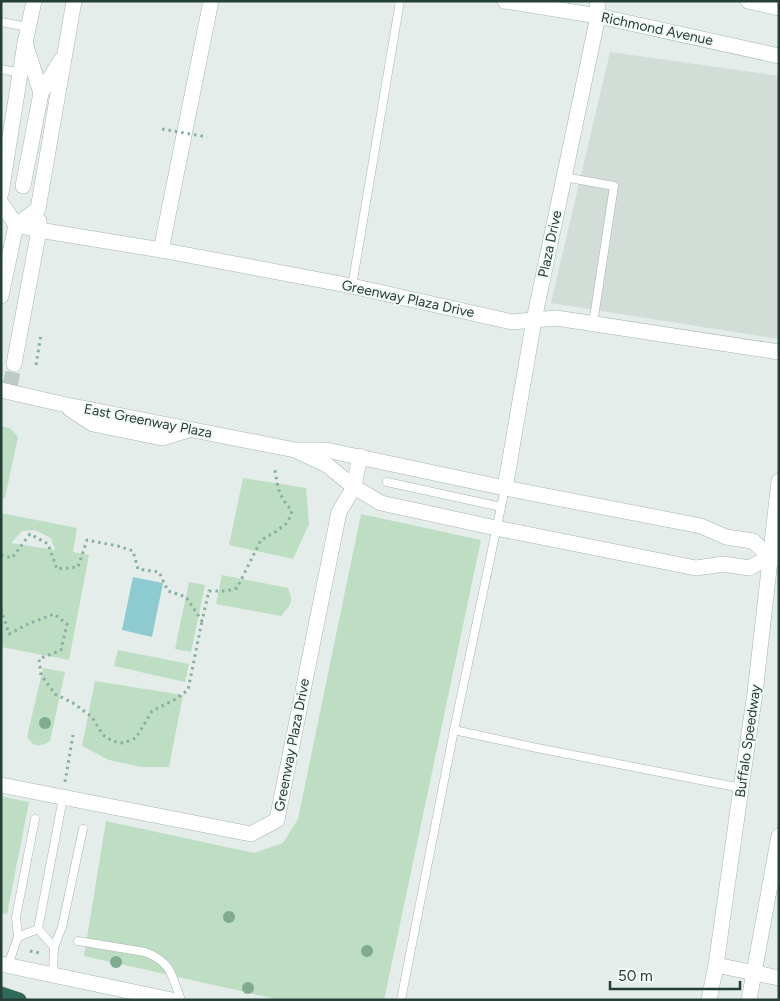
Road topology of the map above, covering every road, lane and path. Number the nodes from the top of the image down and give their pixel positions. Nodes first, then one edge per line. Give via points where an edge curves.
1 (34, 1) edge
2 (74, 1) edge
3 (211, 1) edge
4 (400, 1) edge
5 (505, 1) edge
6 (748, 1) edge
7 (598, 8) edge
8 (779, 8) edge
9 (1, 22) edge
10 (28, 27) junction
11 (26, 43) junction
12 (748, 49) junction
13 (65, 52) junction
14 (779, 56) edge
15 (1, 69) edge
16 (779, 69) edge
17 (21, 73) junction
18 (40, 92) junction
19 (162, 129) dead end
20 (207, 137) dead end
21 (564, 177) junction
22 (23, 186) dead end
23 (1, 193) edge
24 (1, 203) edge
25 (38, 209) junction
26 (16, 225) junction
27 (39, 230) junction
28 (161, 250) junction
29 (352, 286) junction
30 (1, 296) edge
31 (534, 320) junction
32 (593, 324) junction
33 (42, 335) dead end
34 (779, 352) edge
35 (14, 364) tunnel mouth
36 (36, 365) dead end
37 (1, 390) edge
38 (295, 450) junction
39 (360, 456) junction
40 (275, 470) dead end
41 (779, 481) edge
42 (387, 482) dead end
43 (354, 487) junction
44 (505, 488) junction
45 (501, 507) junction
46 (496, 528) junction
47 (1, 555) edge
48 (774, 557) edge
49 (1, 609) edge
50 (202, 621) junction
51 (454, 730) junction
52 (73, 736) dead end
53 (1, 785) edge
54 (741, 788) junction
55 (63, 798) junction
56 (35, 819) dead end
57 (83, 829) dead end
58 (779, 836) edge
59 (38, 929) junction
60 (18, 937) junction
61 (78, 941) dead end
62 (54, 947) junction
63 (30, 951) dead end
64 (40, 953) dead end
65 (4, 965) edge
66 (716, 966) junction
67 (754, 972) junction
68 (53, 975) junction
69 (779, 978) edge
70 (1, 994) edge
71 (19, 1000) edge
72 (172, 1000) edge
73 (182, 1000) edge
74 (401, 1000) edge
75 (709, 1000) edge
76 (749, 1000) edge

1 - 10 street
2 - 13 street
3 - 28 street
4 - 29 lane
5 - 7 street, Richmond Avenue
6 - 8 street
7 - 12 street, Richmond Avenue
7 - 21 street, Plaza Drive
9 - 10 lane
10 - 11 street
11 - 17 street
11 - 18 street
12 - 14 street, Richmond Avenue
12 - 16 street
13 - 18 street
13 - 25 street
15 - 17 lane
17 - 23 street
18 - 22 street
19 - 20 path, bridge
21 - 31 street, Plaza Drive
21 - 32 lane via 614,186
24 - 26 street
25 - 26 street
25 - 27 street
26 - 27 street, Greenway Plaza Drive
26 - 30 street
27 - 28 street, Greenway Plaza Drive
27 - 35 street
28 - 29 street, Greenway Plaza Drive
29 - 31 street, Greenway Plaza Drive via 512,322
31 - 32 street, Greenway Plaza Drive via 556,318
31 - 44 street, Plaza Drive
32 - 34 street, Greenway Plaza Drive
33 - 36 path
37 - 38 street, East Greenway Plaza via 62,404 93,424 162,438 189,429
38 - 39 street via 326,450
38 - 43 street via 328,465
39 - 43 street, Greenway Plaza Drive
39 - 44 street
40 - 50 path via 279,492 292,511 288,522 261,540 237,588 209,592
41 - 48 street, Buffalo Speedway
42 - 45 lane
43 - 46 street via 381,503
43 - 55 street, Greenway Plaza Drive via 340,512 277,820 251,834
44 - 45 lane
44 - 48 street via 701,526 726,537 753,541
45 - 46 lane
46 - 48 street via 696,568 724,564 749,568
46 - 51 lane
47 - 50 path via 12,558 30,534 48,544 57,569 78,567 87,540 118,546 133,551 138,569 159,572 168,591 186,597
48 - 54 street, Buffalo Speedway
49 - 50 path via 10,634 54,614 67,624 61,650 39,659 41,675 55,694 74,703 92,718 103,736 112,742 123,743 136,738 152,711 188,690
51 - 54 lane
51 - 74 lane
52 - 55 path
53 - 55 street
54 - 66 street, Buffalo Speedway
55 - 59 lane
56 - 60 lane via 16,917
57 - 62 lane via 62,927
58 - 67 street
59 - 60 lane
59 - 62 lane
60 - 65 lane
61 - 73 lane via 145,952 158,958 174,976
62 - 68 lane
63 - 64 path
65 - 68 street
66 - 67 street
66 - 75 street, Buffalo Speedway
67 - 69 street
67 - 76 street
68 - 72 street
70 - 71 highway

